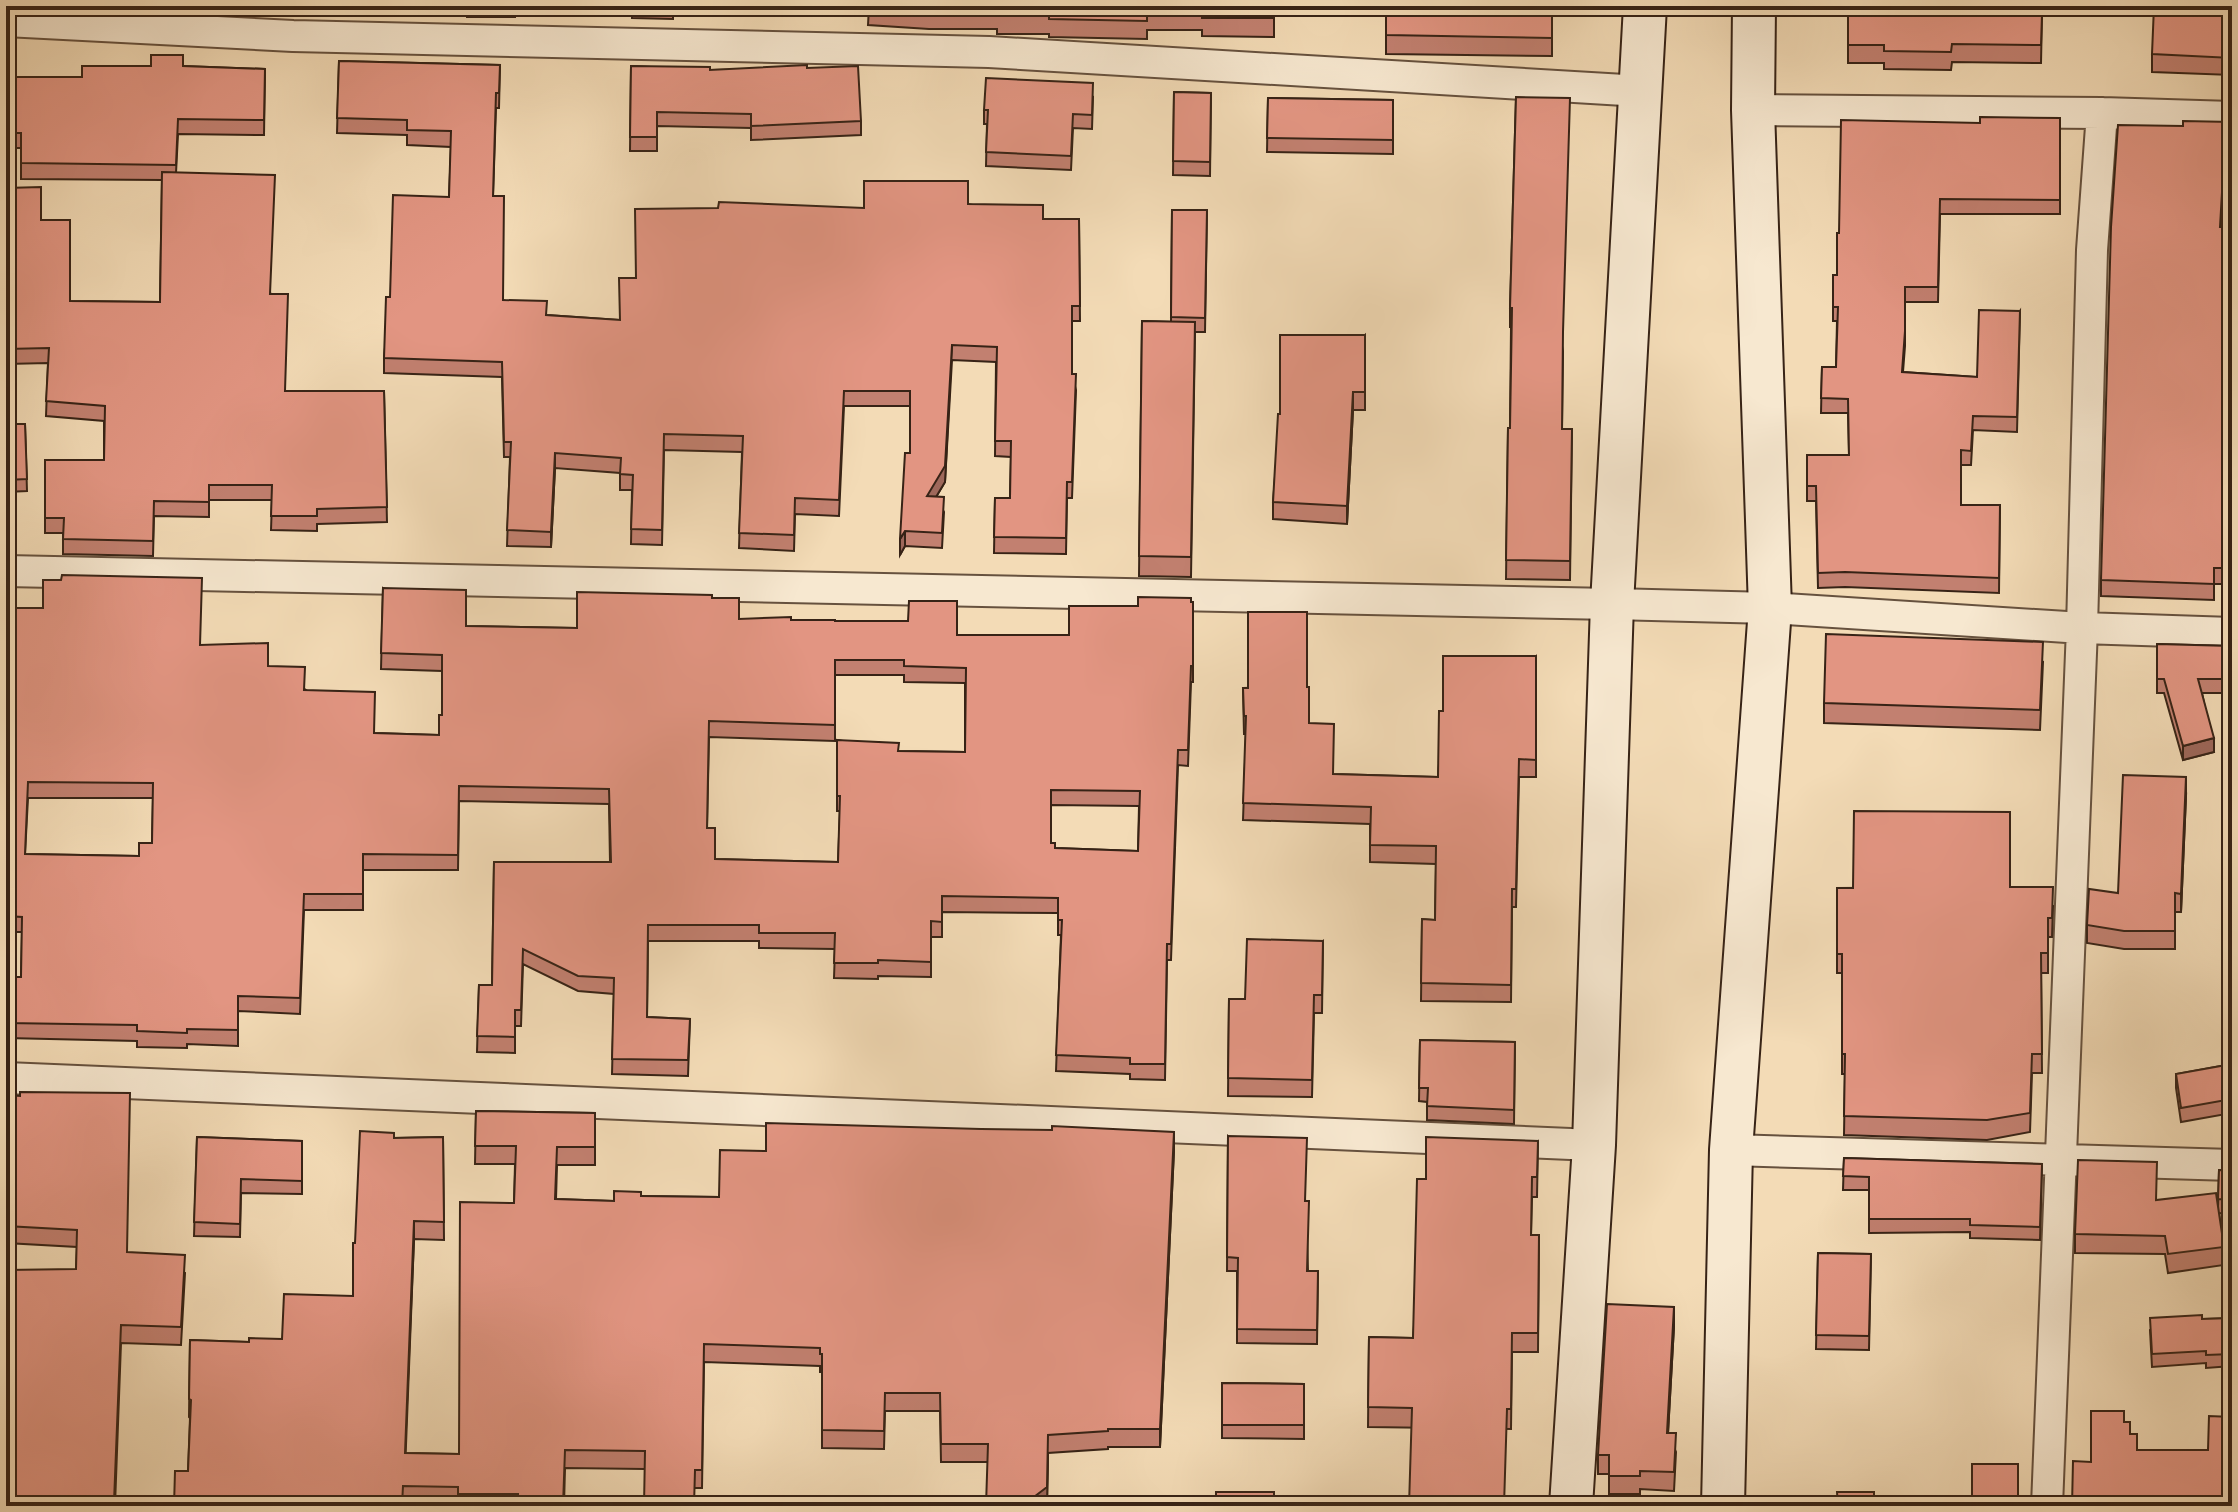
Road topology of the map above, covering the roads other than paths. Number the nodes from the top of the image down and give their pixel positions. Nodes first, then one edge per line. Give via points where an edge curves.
1 (1645, 6) edge
2 (1754, 6) edge
3 (6, 21) edge
4 (1641, 91) junction
5 (1753, 110) junction
6 (2102, 113) junction
7 (2232, 117) edge
8 (6, 571) edge
9 (1612, 604) junction
10 (1770, 608) junction
11 (2082, 628) junction
12 (2232, 633) edge
13 (6, 1078) edge
14 (1594, 1145) junction
15 (1731, 1150) junction
16 (2059, 1160) junction
17 (2232, 1165) edge
18 (1571, 1506) edge
19 (1723, 1506) edge
20 (2047, 1506) edge

1 - 4 street
2 - 5 street
3 - 4 street via 293,36 989,52
4 - 9 street
5 - 6 street
5 - 10 street
6 - 7 street
6 - 11 street via 2092,250
8 - 9 street
9 - 10 street
9 - 14 street
10 - 11 street
10 - 15 street
11 - 12 street
11 - 16 street
13 - 14 street
14 - 18 street
15 - 16 street
15 - 19 street
16 - 17 street
16 - 20 street

